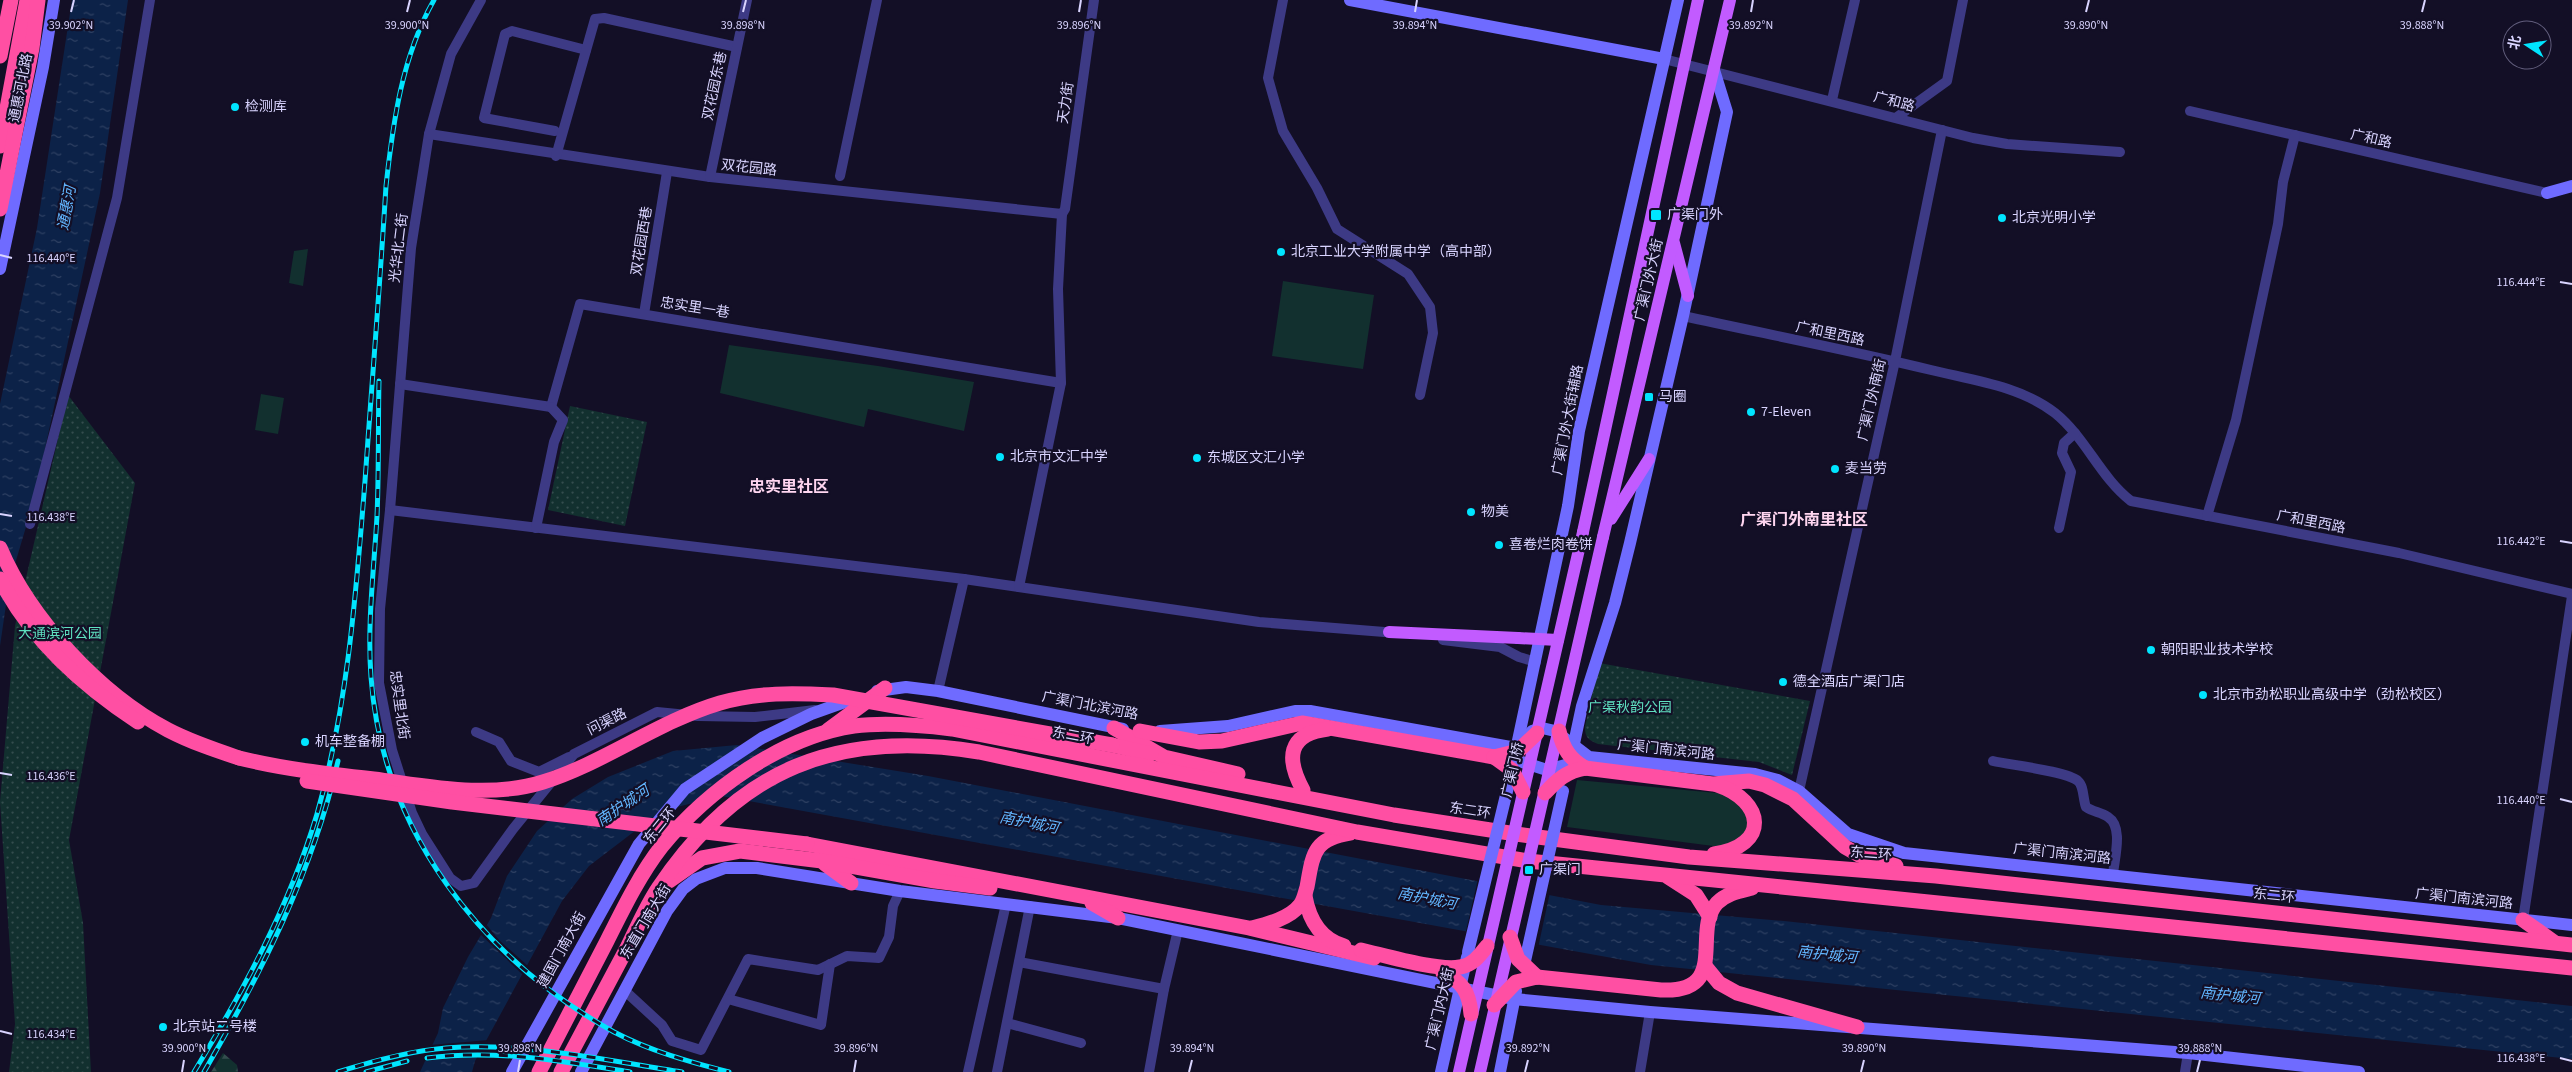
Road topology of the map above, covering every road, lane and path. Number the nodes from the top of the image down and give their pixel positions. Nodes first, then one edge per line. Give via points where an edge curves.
1 (1, 0) edge
2 (11, 0) edge
3 (27, 0) edge
4 (38, 0) edge
5 (54, 0) edge
6 (150, 0) edge
7 (481, 0) edge
8 (747, 0) edge
9 (877, 0) edge
10 (1094, 0) edge
11 (1283, 0) edge
12 (1350, 0) edge
13 (1678, 0) edge
14 (1698, 0) edge
15 (1730, 0) edge
16 (1855, 0) edge
17 (1963, 0) edge
18 (0, 7) edge
19 (738, 47) junction
20 (586, 50) junction
21 (0, 56) edge
22 (1664, 59) junction
23 (1684, 63) junction
24 (1714, 70) junction
25 (1832, 100) junction
26 (2190, 111) dead end
27 (1897, 117) junction
28 (1942, 130) junction
29 (556, 131) dead end
30 (429, 134) junction
31 (2295, 136) junction
32 (0, 146) edge
33 (2120, 152) dead end
34 (556, 156) junction
35 (667, 172) junction
36 (840, 176) dead end
37 (710, 177) junction
38 (2572, 186) edge
39 (2547, 193) joint
40 (0, 209) edge
41 (1063, 212) junction
42 (1673, 242) junction
43 (0, 269) edge
44 (1688, 296) junction
45 (644, 314) junction
46 (1683, 316) junction
47 (1895, 362) junction
48 (1061, 383) junction
49 (400, 384) junction
50 (1420, 395) dead end
51 (551, 407) junction
52 (2075, 433) junction
53 (1649, 459) junction
54 (390, 510) junction
55 (2207, 516) junction
56 (30, 524) dead end
57 (536, 528) junction
58 (2059, 528) dead end
59 (1582, 532) joint
60 (1605, 532) junction
61 (0, 548) edge
62 (964, 579) junction
63 (0, 580) edge
64 (1019, 587) junction
65 (2572, 595) edge
66 (1388, 632) junction
67 (1558, 640) junction
68 (1536, 662) junction
69 (885, 688) junction
70 (938, 691) junction
71 (829, 708) junction
72 (811, 714) joint
73 (1114, 728) junction
74 (1340, 728) junction
75 (1140, 731) junction
76 (1559, 731) junction
77 (476, 732) dead end
78 (1537, 733) junction
79 (821, 735) junction
80 (1573, 746) junction
81 (1516, 751) junction
82 (574, 754) junction
83 (1164, 757) junction
84 (1494, 757) junction
85 (1993, 761) dead end
86 (1569, 764) junction
87 (1585, 768) junction
88 (1713, 784) junction
89 (1508, 787) joint
90 (1303, 790) junction
91 (1799, 791) junction
92 (1523, 792) junction
93 (1545, 793) junction
94 (1394, 815) junction
95 (1357, 832) junction
96 (1689, 857) junction
97 (822, 861) junction
98 (1664, 875) junction
99 (2113, 875) junction
100 (1936, 876) junction
101 (851, 883) junction
102 (1768, 885) junction
103 (461, 886) joint
104 (1029, 887) junction
105 (657, 889) junction
106 (900, 891) junction
107 (1305, 896) junction
108 (1082, 897) junction
109 (1006, 904) junction
110 (1030, 906) junction
111 (1710, 917) junction
112 (1118, 918) junction
113 (2523, 920) junction
114 (2572, 924) edge
115 (1249, 928) junction
116 (1178, 930) junction
117 (1510, 937) junction
118 (2555, 943) junction
119 (2572, 945) edge
120 (1487, 946) junction
121 (1468, 952) joint
122 (1018, 962) junction
123 (830, 964) junction
124 (1705, 966) junction
125 (2572, 968) edge
126 (1537, 977) junction
127 (1460, 987) junction
128 (1164, 989) junction
129 (624, 990) junction
130 (728, 999) junction
131 (1514, 999) junction
132 (1494, 1005) junction
133 (1650, 1012) junction
134 (1471, 1014) junction
135 (1006, 1023) junction
136 (1857, 1026) junction
137 (1081, 1043) dead end
138 (2188, 1053) junction
139 (512, 1072) edge
140 (539, 1072) edge
141 (562, 1072) edge
142 (581, 1072) edge
143 (968, 1072) edge
144 (997, 1072) edge
145 (1149, 1072) edge
146 (1441, 1072) edge
147 (1459, 1072) edge
148 (1480, 1072) edge
149 (1500, 1072) edge
150 (1640, 1072) edge
151 (2185, 1072) edge
152 (2359, 1072) edge

1 - 18 highway
2 - 21 highway, 通惠河北路
3 - 32 highway
4 - 40 highway, 通惠河北路 via 32,48
5 - 43 street, 通惠河北路
6 - 56 street via 118,198
7 - 30 street, 光华北二街 via 451,54
8 - 19 street, 双花园东巷
9 - 36 street
10 - 41 street, 天力街
11 - 50 street via 1268,78 1283,131 1337,229 1408,274 1430,307 1433,333
12 - 22 street
13 - 22 street
14 - 23 main road, 广渠门外大街
15 - 24 main road, 广渠门外大街
16 - 25 street
17 - 27 street via 1947,81
19 - 20 street via 604,18 595,19
19 - 37 street, 双花园东巷
20 - 29 street via 512,31 505,34 484,118
20 - 34 street
22 - 23 street, 广和路
22 - 68 street, 广渠门外大街辅路 via 1579,431 1568,506
23 - 24 street, 广和路
23 - 59 main road, 广渠门外大街
24 - 25 street, 广和路
24 - 42 main road, 广渠门外大街
24 - 44 street via 1728,112
25 - 27 street, 广和路
26 - 31 street, 广和路
27 - 28 street, 广和路
28 - 33 street, 广和路 via 2007,144
28 - 47 street, 广渠门外南街
30 - 34 street, 双花园路
30 - 49 street, 光华北二街 via 411,248
31 - 39 street, 广和路
31 - 55 street via 2236,420
34 - 35 street, 双花园路
35 - 37 street, 双花园路
35 - 45 street, 双花园西巷
37 - 41 street, 双花园路
38 - 39 street
41 - 48 street, 天力街 via 1058,289
42 - 44 main road
42 - 60 main road, 广渠门外大街
44 - 46 street
45 - 48 street, 忠实里一巷
45 - 51 street, 忠实里一巷 via 580,304
46 - 47 street, 广和里西路
46 - 53 street
47 - 52 street, 广和里西路 via 2014,391 2054,413
47 - 91 street, 广渠门外南街
48 - 64 street, 天力街
49 - 51 street
49 - 54 street, 光华北二街
51 - 57 street via 563,420 554,442
52 - 55 street, 广和里西路 via 2116,489 2131,501
52 - 58 street via 2064,443 2062,453 2070,472
53 - 60 main road
53 - 80 street via 1615,602 1582,706
54 - 57 street
54 - 103 street, 忠实里北街 via 380,609 380,683 392,750 422,834 450,878
55 - 65 street, 广和里西路 via 2399,553
57 - 62 street
59 - 67 main road, 广渠门桥, bridge
60 - 76 main road, bridge
61 - 83 highway, bridge via 15,580 48,626 71,653 118,696 167,729 192,741 271,766 454,789 496,790 543,782 719,703 757,695 797,693 833,695
62 - 64 street
62 - 70 street
63 - 104 highway, bridge via 52,653 89,687 148,728 236,766 268,775 443,800 807,844
64 - 66 street via 1260,622
65 - 113 street
66 - 67 main road, bridge
66 - 68 street via 1500,647
67 - 78 main road, 广渠门桥, bridge
68 - 81 street, 广渠门外大街辅路
69 - 70 street, 广渠门北滨河路
69 - 71 street, 广渠门北滨河路
69 - 79 highway
70 - 73 street, 广渠门北滨河路
71 - 72 street, 广渠门北滨河路
71 - 82 street, 问渠路 via 755,718 658,712
72 - 139 street, 建国门南大街 via 762,738 685,789 639,844
73 - 75 street, 广渠门北滨河路
73 - 83 highway
74 - 75 highway via 1302,722 1254,735 1200,742
74 - 84 highway
74 - 90 highway via 1317,731 1294,748 1291,760
75 - 81 street, 广渠门北滨河路 via 1203,729 1294,711 1310,711
76 - 87 highway, bridge via 1565,750 1574,762
76 - 93 main road, bridge
77 - 82 street via 499,742 511,761 539,772
78 - 84 highway, bridge via 1518,751
78 - 92 main road, 广渠门桥, bridge
79 - 94 highway, 东二环 via 853,727 889,724 952,729
79 - 140 highway, 东二环 via 782,750 742,773 697,807 662,847 618,919
80 - 81 street via 1555,731 1542,728 1532,730
80 - 86 street
80 - 91 street, 广渠门南滨河路 via 1589,757 1755,774 1778,780
81 - 86 street via 1524,764 1547,770
81 - 89 street, 广渠门外大街辅路
82 - 103 street, 问渠路 via 474,883
83 - 90 highway
84 - 92 highway, bridge via 1512,770
85 - 99 street via 2078,780 2086,807 2093,813 2108,817 2115,825
86 - 131 street, bridge
87 - 88 highway
87 - 93 highway, bridge via 1560,778
88 - 96 highway via 1732,790 1747,803 1756,822 1754,831 1749,841 1739,848
88 - 100 highway via 1749,781 1780,790 1845,847 1860,855
89 - 121 street, 广渠门桥, bridge
90 - 94 highway
91 - 99 street, 广渠门南滨河路 via 1848,834 1904,853
92 - 120 main road, 广渠门桥, bridge
93 - 117 main road, bridge
94 - 96 highway, 东二环
95 - 98 highway via 1528,861
95 - 105 highway via 979,752 903,744 866,747 824,756 792,768 718,814 682,854
95 - 107 highway via 1325,840 1313,853
96 - 100 highway, 东二环
97 - 101 highway
97 - 104 highway via 945,883 993,889
97 - 105 highway via 740,851 719,853 702,858
98 - 102 highway
98 - 111 highway via 1696,895
99 - 113 street, 广渠门南滨河路
100 - 118 highway, 东二环
101 - 106 street
101 - 129 street, 东直门南大街 via 739,867 725,868 696,878 683,889 667,911
102 - 111 highway via 1724,897 1716,904
102 - 125 highway
104 - 108 highway
105 - 141 highway
106 - 109 street
106 - 123 street via 893,906 889,936 879,958 847,956
107 - 115 highway via 1300,906 1270,924
107 - 120 highway, bridge via 1313,925 1337,944 1445,967 1461,967 1475,960
108 - 112 highway
108 - 115 highway
109 - 110 street
109 - 143 street
110 - 112 street
110 - 122 street
111 - 124 highway
112 - 116 street
113 - 114 street, 广渠门南滨河路
113 - 118 highway
115 - 134 highway, bridge via 1444,973 1463,985 1469,995
116 - 127 street
116 - 128 street
117 - 126 highway, bridge via 1518,959
117 - 132 main road, bridge
118 - 119 highway, 东二环
120 - 134 main road, 广渠门桥, bridge
121 - 127 street, 广渠门内大街
122 - 128 street
122 - 135 street
123 - 130 street via 818,970 748,959
123 - 130 street via 821,1025
124 - 126 highway via 1688,986 1670,990
124 - 136 highway via 1719,983 1737,993
126 - 132 highway, bridge via 1516,982
127 - 131 street
127 - 146 street, 广渠门内大街
128 - 145 street
129 - 130 street via 662,1026 672,1041 701,1050
129 - 142 street, 东直门南大街
131 - 133 street
131 - 149 street
132 - 148 main road, bridge
133 - 136 street
133 - 150 street
134 - 147 main road, 广渠门桥, bridge
135 - 137 street
135 - 144 street
136 - 138 street
138 - 151 street
138 - 152 street

